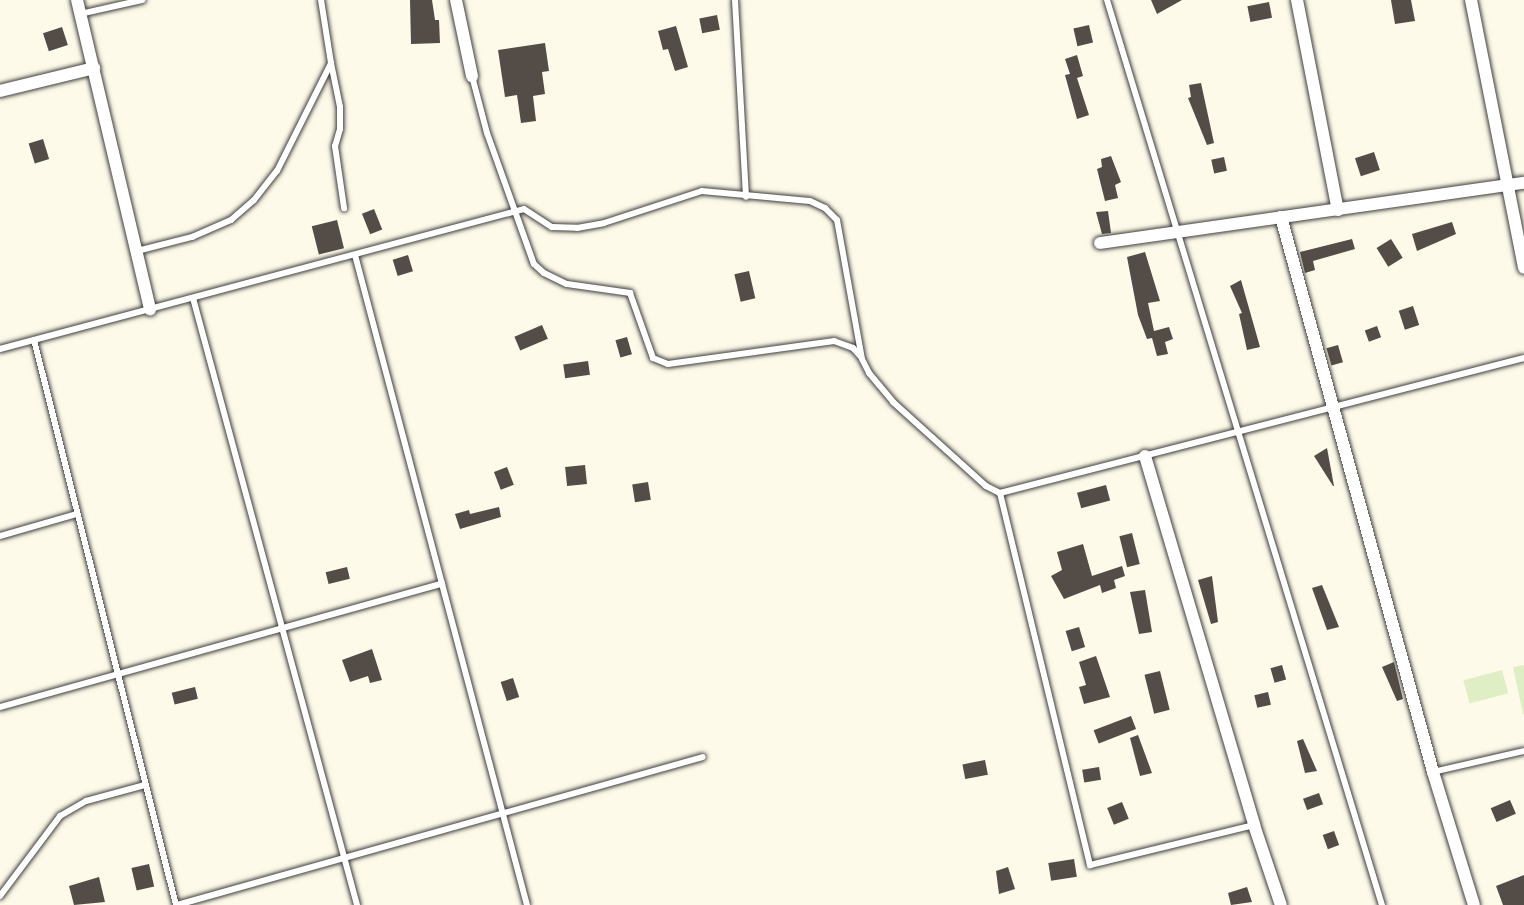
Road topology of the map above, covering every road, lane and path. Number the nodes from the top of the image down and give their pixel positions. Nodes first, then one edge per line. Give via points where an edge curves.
1 (77, 0) edge
2 (142, 0) edge
3 (321, 0) edge
4 (456, 0) edge
5 (735, 0) edge
6 (1107, 0) edge
7 (1297, 0) edge
8 (1471, 0) edge
9 (80, 14) junction
10 (331, 63) junction
11 (94, 68) junction
12 (472, 76) joint
13 (0, 91) edge
14 (1524, 183) edge
15 (1508, 186) junction
16 (746, 197) junction
17 (344, 208) dead end
18 (1338, 209) junction
19 (516, 211) junction
20 (1281, 217) junction
21 (1177, 232) junction
22 (1100, 243) dead end
23 (136, 251) junction
24 (355, 254) junction
25 (1524, 268) edge
26 (193, 298) junction
27 (151, 312) junction
28 (34, 340) junction
29 (0, 349) edge
30 (1524, 358) edge
31 (862, 359) junction
32 (1333, 407) junction
33 (1238, 432) junction
34 (1145, 456) junction
35 (1000, 493) junction
36 (76, 514) junction
37 (0, 536) edge
38 (442, 584) junction
39 (282, 630) junction
40 (116, 677) junction
41 (0, 707) edge
42 (1524, 751) edge
43 (703, 757) dead end
44 (1433, 772) junction
45 (145, 785) junction
46 (503, 813) junction
47 (1254, 825) junction
48 (344, 858) junction
49 (0, 896) edge
50 (176, 905) edge
51 (357, 905) edge
52 (527, 905) edge
53 (1281, 905) edge
54 (1382, 905) edge
55 (1474, 905) edge

1 - 9 street
2 - 9 lane
3 - 10 lane
4 - 12 street
5 - 16 lane
6 - 21 lane
7 - 18 street
8 - 15 street
9 - 11 street
10 - 17 lane via 340,107 336,169
10 - 23 lane via 277,170 254,200 231,220 202,233
11 - 13 street
11 - 23 street
12 - 19 lane
14 - 15 street
15 - 18 street
15 - 25 street
16 - 19 lane via 702,191 604,223 565,229 552,227 524,209
16 - 31 lane via 810,201 837,220
18 - 20 street
19 - 24 lane
19 - 31 lane via 528,254 544,273 567,284 630,293 649,352 659,362 834,341 853,348
20 - 21 street
20 - 32 street
21 - 22 street
21 - 33 lane
23 - 27 street
24 - 26 lane
24 - 38 lane
26 - 27 lane
26 - 39 lane
27 - 28 lane
28 - 29 lane
28 - 36 lane
30 - 32 lane
31 - 35 lane via 880,390 986,486
32 - 33 lane
32 - 44 street
33 - 34 lane
33 - 54 lane
34 - 35 lane
34 - 47 street
35 - 47 lane via 1090,865
36 - 37 lane
36 - 40 lane
38 - 39 lane
38 - 46 lane
39 - 40 lane
39 - 48 lane
40 - 41 lane
40 - 45 lane
42 - 44 lane
43 - 46 lane
44 - 55 street
45 - 49 lane via 86,801 60,816
45 - 50 lane
46 - 48 lane
46 - 52 lane
47 - 53 street
48 - 50 lane
48 - 51 lane

